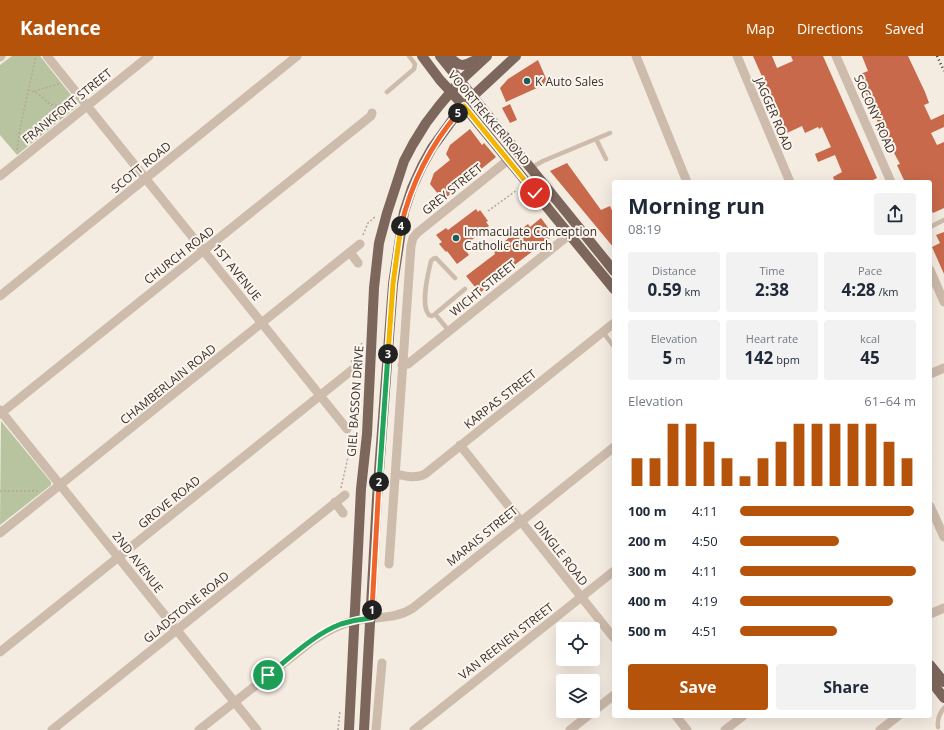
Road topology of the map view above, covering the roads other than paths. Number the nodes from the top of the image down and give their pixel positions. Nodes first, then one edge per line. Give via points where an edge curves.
1 (47, 56) edge
2 (149, 56) edge
3 (297, 56) edge
4 (409, 56) edge
5 (422, 56) edge
6 (440, 56) edge
7 (449, 56) edge
8 (484, 56) edge
9 (487, 56) edge
10 (516, 56) edge
11 (636, 56) edge
12 (737, 56) edge
13 (836, 56) edge
14 (460, 81) junction
15 (387, 92) dead end
16 (451, 92) junction
17 (473, 96) junction
18 (83, 106) junction
19 (464, 106) junction
20 (372, 113) dead end
21 (610, 133) dead end
22 (596, 139) junction
23 (606, 159) dead end
24 (508, 160) junction
25 (531, 168) junction
26 (0, 176) edge
27 (146, 179) junction
28 (686, 180) edge
29 (789, 180) edge
30 (891, 180) edge
31 (944, 220) edge
32 (932, 226) edge
33 (579, 227) junction
34 (569, 235) junction
35 (361, 241) road end
36 (204, 250) junction
37 (350, 252) junction
38 (358, 263) dead end
39 (612, 268) edge
40 (932, 275) edge
41 (455, 278) dead end
42 (612, 287) edge
43 (465, 289) dead end
44 (0, 296) edge
45 (944, 302) edge
46 (436, 314) junction
47 (263, 323) junction
48 (612, 325) edge
49 (449, 331) junction
50 (603, 332) junction
51 (612, 343) edge
52 (402, 364) junction
53 (351, 368) road end
54 (944, 368) edge
55 (932, 373) edge
56 (320, 396) junction
57 (1, 412) edge
58 (346, 432) road end
59 (460, 445) junction
60 (612, 449) edge
61 (395, 474) junction
62 (61, 485) junction
63 (342, 493) road end
64 (335, 502) junction
65 (932, 510) edge
66 (343, 512) dead end
67 (521, 521) junction
68 (0, 533) edge
69 (944, 537) edge
70 (118, 557) junction
71 (389, 564) dead end
72 (612, 573) edge
73 (581, 597) junction
74 (944, 608) edge
75 (932, 613) edge
76 (371, 618) junction
77 (356, 620) junction
78 (177, 630) junction
79 (612, 636) edge
80 (0, 652) edge
81 (382, 663) dead end
82 (932, 671) edge
83 (936, 684) edge
84 (612, 697) edge
85 (944, 698) edge
86 (234, 702) junction
87 (944, 708) edge
88 (678, 718) edge
89 (740, 718) edge
90 (896, 718) edge
91 (938, 727) dead end
92 (884, 729) edge
93 (52, 730) edge
94 (199, 730) edge
95 (257, 730) edge
96 (349, 730) edge
97 (364, 730) edge
98 (376, 730) edge
99 (414, 730) edge
100 (570, 730) edge
101 (687, 730) edge
102 (725, 730) edge

1 - 18 street, 1ST AVENUE
2 - 18 street, FRANKFORT STREET
3 - 27 street, SCOTT ROAD
4 - 15 lane via 415,64 414,69
5 - 16 main road, VOORTREKKER ROAD
6 - 14 main road, VOORTREKKER ROAD
7 - 8 main road via 460,65
9 - 14 main road, GIEL BASSON DRIVE
10 - 17 main road
11 - 28 street
12 - 29 street, JAGGER ROAD
13 - 30 street, SOCONY ROAD
14 - 16 main road, GIEL BASSON DRIVE
14 - 17 main road, VOORTREKKER ROAD
16 - 19 main road, VOORTREKKER ROAD
16 - 77 main road, GIEL BASSON DRIVE via 426,123 404,161 379,243 361,493
17 - 19 main road
17 - 25 main road, VOORTREKKER ROAD
18 - 26 street, FRANKFORT STREET
18 - 27 street, 1ST AVENUE
19 - 24 main road, VOORTREKKER ROAD
19 - 76 main road via 432,148 422,166 412,188 400,231 393,284
20 - 36 street, CHURCH ROAD
21 - 22 lane
22 - 23 lane
22 - 25 lane
24 - 34 main road, VOORTREKKER ROAD
24 - 52 street, GREY STREET via 413,238
25 - 33 main road, VOORTREKKER ROAD
27 - 36 street, 1ST AVENUE
27 - 44 street, SCOTT ROAD
31 - 32 lane
33 - 34 street, WICHT STREET
33 - 39 main road, VOORTREKKER ROAD
34 - 42 main road, VOORTREKKER ROAD
34 - 49 street, WICHT STREET
35 - 37 street, CHAMBERLAIN ROAD
36 - 47 street, 1ST AVENUE
36 - 57 street, CHURCH ROAD
37 - 38 street
37 - 47 street, CHAMBERLAIN ROAD
40 - 45 street
41 - 46 lane via 436,258 431,261 425,309 429,316
43 - 46 lane
46 - 49 lane
47 - 56 street, 1ST AVENUE
47 - 62 street, CHAMBERLAIN ROAD
48 - 50 street, KARPAS STREET
49 - 52 street, WICHT STREET via 408,364
50 - 51 lane
50 - 59 street, KARPAS STREET
52 - 61 street
53 - 56 street, GROVE ROAD
54 - 55 street
56 - 58 street, 1ST AVENUE
56 - 70 street, GROVE ROAD
57 - 62 street, 2ND AVENUE
59 - 61 street, KARPAS STREET via 419,477
59 - 67 street, DINGLE ROAD
60 - 67 street, MARAIS STREET
61 - 71 street
62 - 68 street, CHAMBERLAIN ROAD
62 - 70 street, 2ND AVENUE
63 - 64 street, GLADSTONE ROAD
64 - 66 street
64 - 78 street, GLADSTONE ROAD
65 - 69 street
67 - 73 street, DINGLE ROAD
67 - 76 street, MARAIS STREET via 408,611 396,616
70 - 78 street, 2ND AVENUE
70 - 80 street, GROVE ROAD
72 - 73 street, VAN REENEN STREET
73 - 79 street, DINGLE ROAD
73 - 99 street, VAN REENEN STREET
74 - 75 street
76 - 77 street, MARAIS STREET
76 - 97 main road
77 - 86 street, MARAIS STREET via 341,624 312,641
77 - 96 main road, GIEL BASSON DRIVE
78 - 86 street, 2ND AVENUE
78 - 93 street, GLADSTONE ROAD
81 - 98 street
82 - 83 main road
83 - 85 main road
84 - 100 street
86 - 94 street, MARAIS STREET
86 - 95 street, 2ND AVENUE
87 - 91 lane via 938,717
88 - 101 street
89 - 102 street
90 - 92 street

